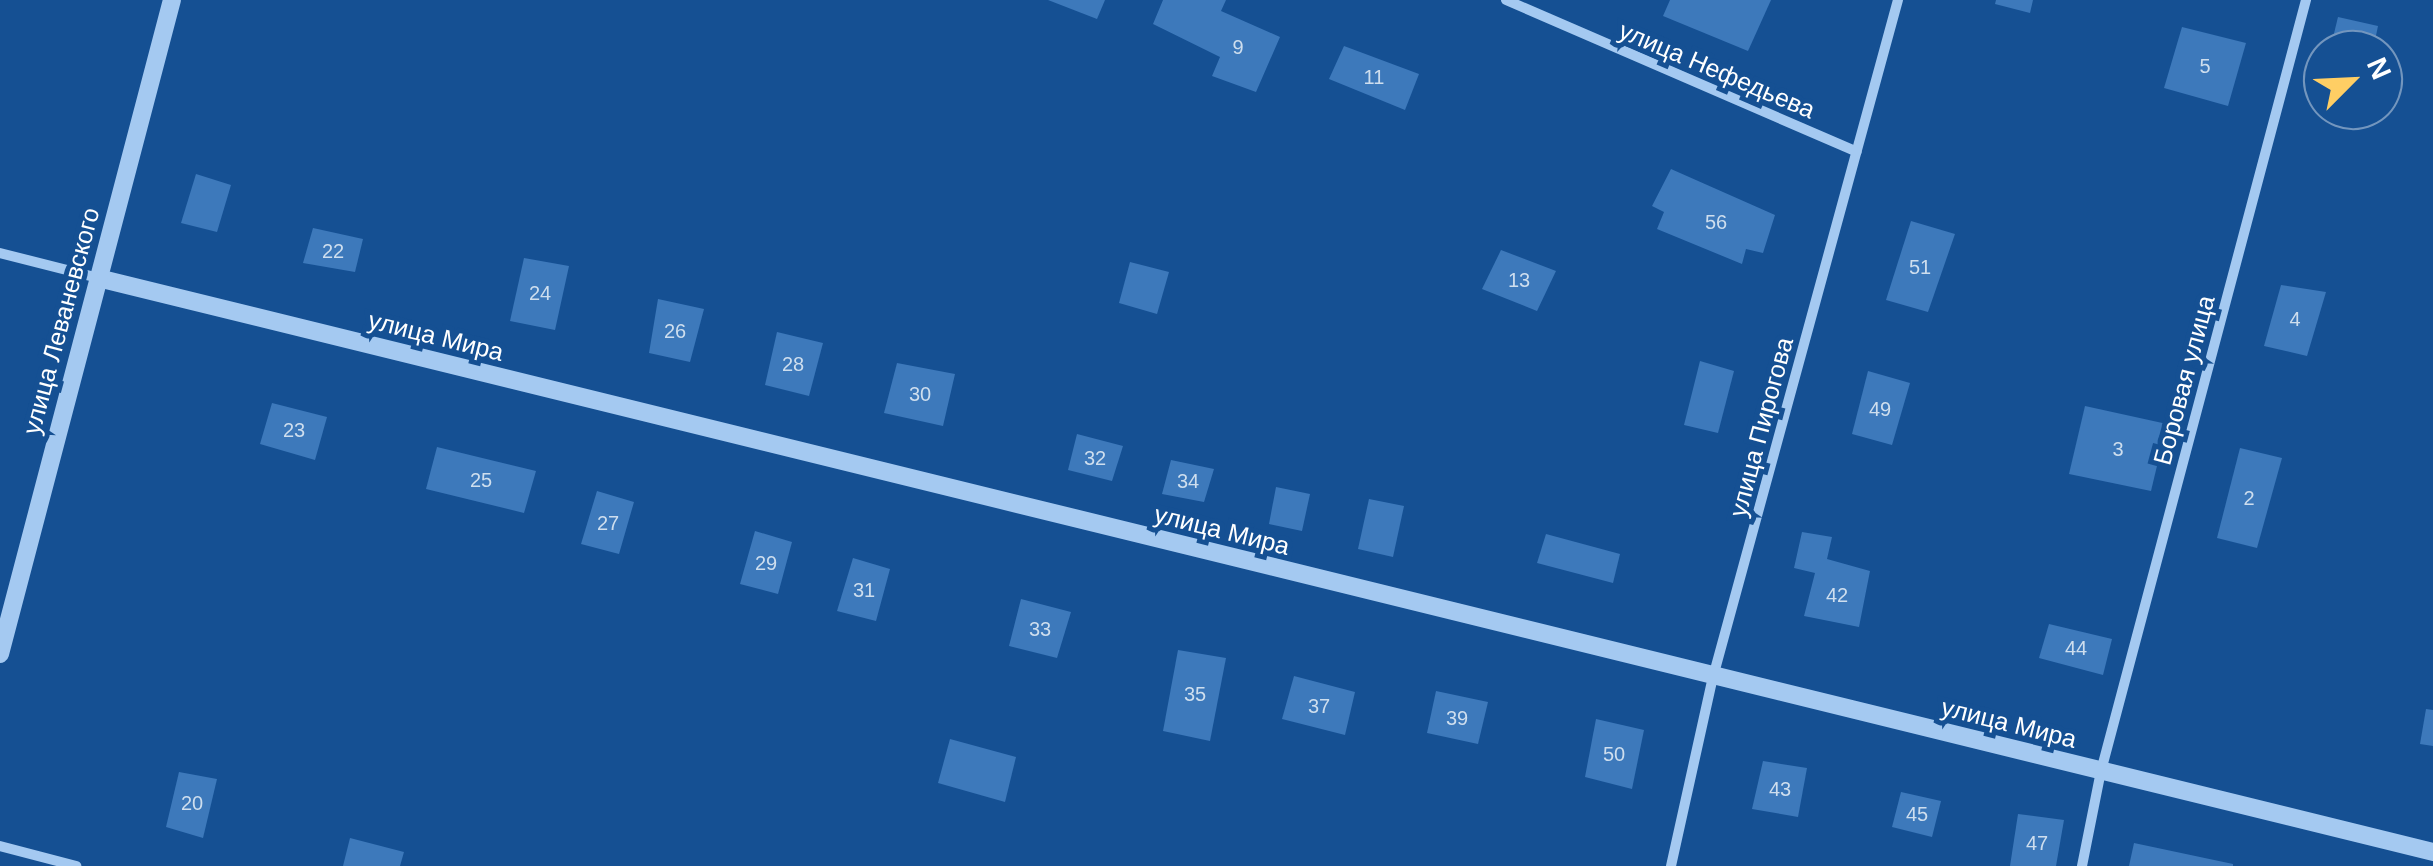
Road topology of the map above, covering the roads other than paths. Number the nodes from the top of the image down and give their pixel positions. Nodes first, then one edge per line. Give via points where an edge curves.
1 (172, 0) edge
2 (1506, 0) edge
3 (1898, 0) edge
4 (2306, 0) edge
5 (1856, 152) junction
6 (0, 253) edge
7 (98, 278) junction
8 (0, 654) edge
9 (1714, 676) junction
10 (2100, 771) junction
11 (0, 846) edge
12 (2433, 852) edge
13 (76, 866) edge
14 (1671, 866) edge
15 (2082, 866) edge

1 - 7 street, улица Леваневского
2 - 5 street, улица Нефедьева
3 - 5 street, улица Пирогова
4 - 10 street, Боровая улица
5 - 9 street, улица Пирогова
6 - 7 street, улица Мира
7 - 8 street, улица Леваневского
7 - 9 street, улица Мира
9 - 10 street, улица Мира
9 - 14 street, улица Пирогова
10 - 12 street, улица Мира
10 - 15 street, Боровая улица
11 - 13 street

